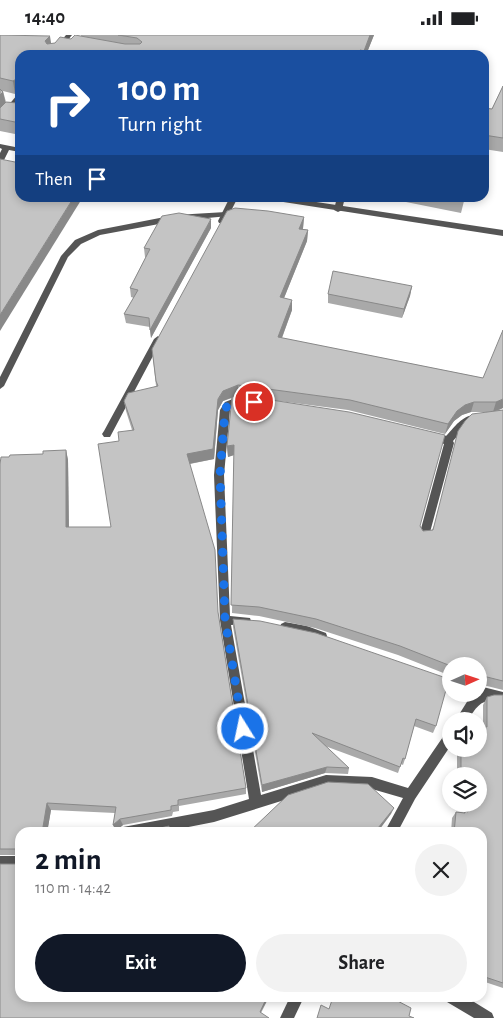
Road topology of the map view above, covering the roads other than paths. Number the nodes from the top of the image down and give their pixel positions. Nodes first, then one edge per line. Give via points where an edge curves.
1 (69, 35) edge
2 (58, 50) edge
3 (15, 103) edge
4 (0, 119) edge
5 (3, 147) edge
6 (0, 160) edge
7 (232, 202) edge
8 (292, 202) edge
9 (340, 202) edge
10 (338, 210) junction
11 (226, 213) junction
12 (216, 231) edge
13 (503, 233) edge
14 (164, 328) edge
15 (0, 386) edge
16 (254, 402) edge
17 (489, 418) edge
18 (419, 433) edge
19 (108, 434) dead end
20 (448, 441) junction
21 (424, 536) edge
22 (225, 619) junction
23 (259, 623) edge
24 (278, 626) edge
25 (334, 640) edge
26 (488, 694) edge
27 (503, 697) edge
28 (442, 748) edge
29 (411, 795) junction
30 (256, 802) junction
31 (156, 827) edge
32 (393, 827) edge
33 (0, 861) edge
34 (15, 861) edge
35 (295, 1002) edge
36 (460, 1002) edge
37 (286, 1018) edge
38 (487, 1018) edge

1 - 2 street
3 - 4 street
5 - 6 street
7 - 11 street
8 - 10 street
9 - 10 street
10 - 13 street
11 - 12 street
11 - 15 street via 175,218 98,233 78,242 65,256
14 - 19 street
16 - 22 street via 238,400 228,404 225,410 220,475
17 - 20 street via 461,422
18 - 20 street
20 - 21 street
22 - 23 street
22 - 30 street
24 - 25 street
26 - 27 street
28 - 29 street
29 - 30 street via 372,783 326,781
29 - 32 street
30 - 31 street via 214,816
33 - 34 street
35 - 37 street
36 - 38 street

